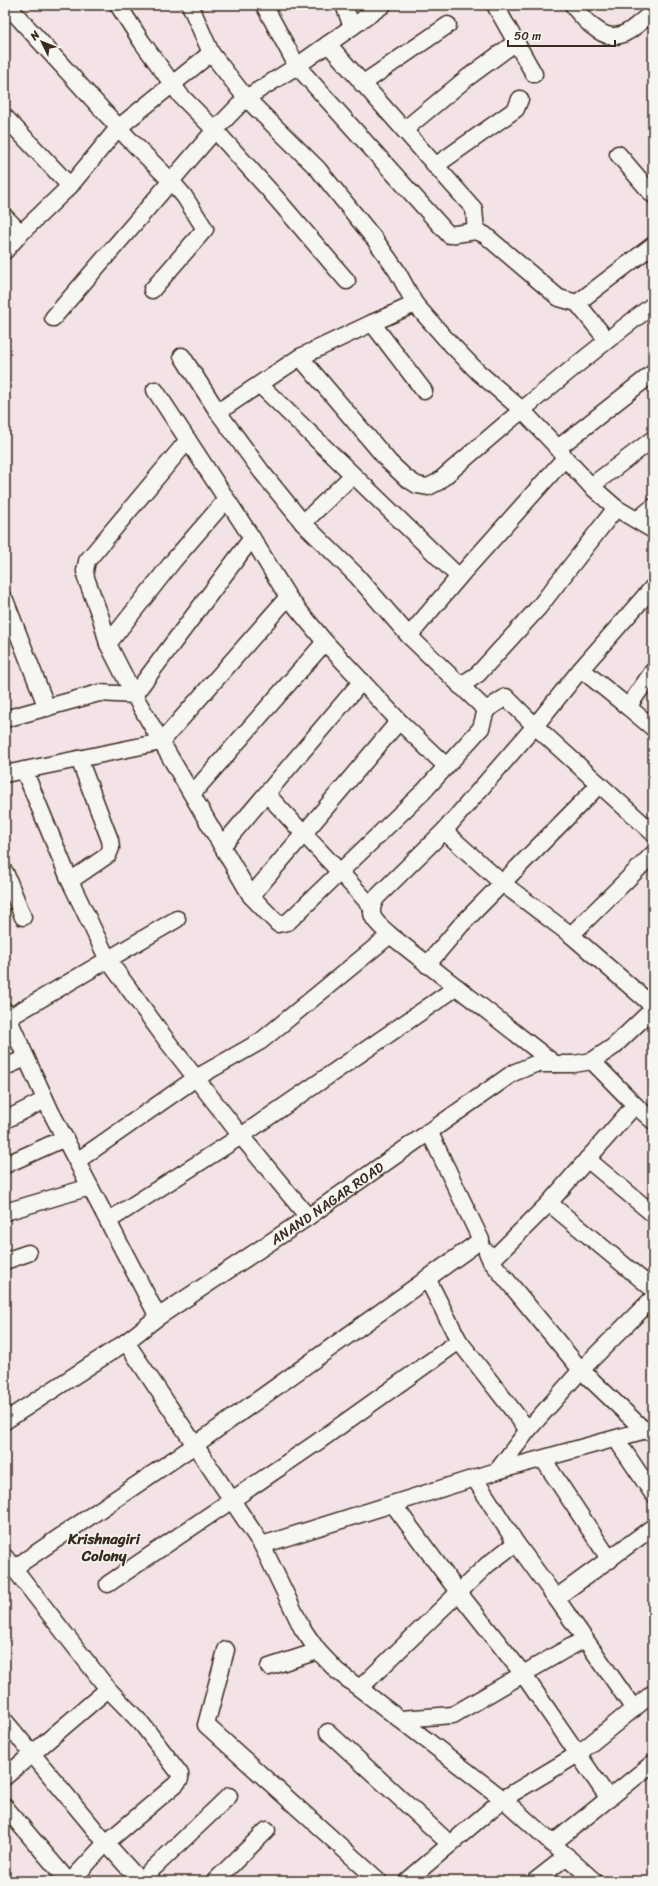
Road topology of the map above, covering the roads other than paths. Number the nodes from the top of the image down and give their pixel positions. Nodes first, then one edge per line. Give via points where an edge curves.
1 (7, 5) edge
2 (118, 5) edge
3 (190, 5) edge
4 (264, 5) edge
5 (344, 5) edge
6 (383, 5) edge
7 (495, 5) edge
8 (573, 5) edge
9 (653, 10) edge
10 (448, 25) dead end
11 (352, 27) junction
12 (516, 42) junction
13 (328, 44) junction
14 (211, 53) junction
15 (297, 66) junction
16 (534, 74) dead end
17 (362, 84) junction
18 (173, 85) junction
19 (246, 98) junction
20 (520, 99) dead end
21 (5, 117) edge
22 (118, 128) junction
23 (215, 130) junction
24 (404, 130) junction
25 (618, 154) dead end
26 (435, 166) junction
27 (171, 181) junction
28 (70, 186) junction
29 (653, 195) edge
30 (5, 217) edge
31 (476, 231) junction
32 (20, 233) junction
33 (653, 245) edge
34 (5, 251) edge
35 (347, 281) dead end
36 (152, 290) dead end
37 (415, 304) junction
38 (577, 304) junction
39 (653, 305) edge
40 (53, 318) dead end
41 (372, 322) junction
42 (607, 340) junction
43 (182, 356) dead end
44 (300, 356) junction
45 (653, 373) edge
46 (260, 385) junction
47 (155, 390) dead end
48 (424, 391) dead end
49 (521, 409) junction
50 (218, 412) junction
51 (653, 439) edge
52 (188, 440) junction
53 (562, 453) junction
54 (354, 475) junction
55 (592, 486) junction
56 (226, 500) junction
57 (653, 507) edge
58 (616, 508) junction
59 (637, 520) junction
60 (303, 523) junction
61 (653, 530) edge
62 (252, 538) junction
63 (459, 577) junction
64 (653, 587) edge
65 (288, 597) junction
66 (5, 600) edge
67 (409, 636) junction
68 (325, 642) junction
69 (108, 644) junction
70 (581, 669) junction
71 (653, 671) edge
72 (362, 681) junction
73 (460, 686) junction
74 (134, 695) junction
75 (628, 707) junction
76 (47, 708) junction
77 (486, 710) junction
78 (5, 719) edge
79 (399, 721) junction
80 (535, 726) junction
81 (653, 728) edge
82 (161, 742) junction
83 (79, 759) junction
84 (446, 766) junction
85 (24, 770) junction
86 (5, 774) edge
87 (599, 785) junction
88 (192, 794) junction
89 (267, 794) junction
90 (444, 831) junction
91 (653, 833) edge
92 (303, 835) junction
93 (222, 846) junction
94 (653, 854) edge
95 (5, 872) edge
96 (341, 872) junction
97 (70, 881) junction
98 (502, 883) junction
99 (251, 896) junction
100 (371, 906) junction
101 (23, 917) dead end
102 (177, 919) dead end
103 (390, 935) junction
104 (571, 935) junction
105 (108, 960) junction
106 (426, 965) junction
107 (457, 986) junction
108 (651, 1015) edge
109 (6, 1017) edge
110 (26, 1058) junction
111 (592, 1062) junction
112 (556, 1064) junction
113 (5, 1068) edge
114 (196, 1078) junction
115 (45, 1100) junction
116 (635, 1105) junction
117 (5, 1120) edge
118 (653, 1121) edge
119 (429, 1131) junction
120 (241, 1136) junction
121 (65, 1138) junction
122 (587, 1159) junction
123 (77, 1161) junction
124 (5, 1165) edge
125 (90, 1187) junction
126 (549, 1202) junction
127 (5, 1212) edge
128 (653, 1214) edge
129 (308, 1216) junction
130 (108, 1222) junction
131 (481, 1240) junction
132 (28, 1253) dead end
133 (5, 1261) edge
134 (491, 1261) junction
135 (427, 1278) junction
136 (653, 1288) edge
137 (653, 1298) edge
138 (158, 1317) junction
139 (459, 1341) junction
140 (126, 1342) junction
141 (581, 1370) junction
142 (5, 1421) edge
143 (528, 1430) junction
144 (649, 1430) edge
145 (616, 1439) junction
146 (195, 1445) junction
147 (543, 1459) junction
148 (497, 1471) junction
149 (475, 1479) junction
150 (653, 1494) edge
151 (231, 1499) junction
152 (393, 1504) junction
153 (653, 1527) edge
154 (516, 1543) junction
155 (262, 1544) junction
156 (610, 1560) junction
157 (9, 1563) edge
158 (108, 1584) dead end
159 (459, 1593) junction
160 (556, 1598) junction
161 (585, 1639) junction
162 (226, 1650) dead end
163 (318, 1651) junction
164 (269, 1667) dead end
165 (523, 1674) junction
166 (360, 1688) junction
167 (108, 1689) junction
168 (653, 1694) edge
169 (634, 1709) junction
170 (401, 1719) junction
171 (5, 1722) edge
172 (328, 1732) dead end
173 (32, 1754) junction
174 (578, 1754) junction
175 (653, 1764) edge
176 (5, 1777) edge
177 (229, 1796) dead end
178 (503, 1798) junction
179 (609, 1799) junction
180 (5, 1807) edge
181 (267, 1830) dead end
182 (106, 1843) junction
183 (450, 1844) junction
184 (552, 1844) junction
185 (567, 1856) junction
186 (68, 1881) edge
187 (71, 1881) edge
188 (140, 1881) edge
189 (215, 1881) edge
190 (379, 1881) edge
191 (407, 1881) edge
192 (536, 1881) edge
193 (594, 1881) edge

1 - 22 street
2 - 18 street
3 - 14 street
4 - 15 street
5 - 11 street
6 - 11 street
7 - 12 street
8 - 9 street via 579,15 596,29 611,36 628,32
10 - 17 street
11 - 13 street
12 - 16 street
12 - 24 street via 466,78
13 - 15 street
13 - 17 street
14 - 18 street
14 - 19 street
15 - 19 street
15 - 31 street via 449,236
17 - 24 street
18 - 22 street
18 - 23 street
19 - 23 street
19 - 37 street via 318,170 397,270
20 - 26 street via 516,109
21 - 28 street
22 - 27 street
22 - 28 street
23 - 27 street
23 - 35 street
24 - 26 street
25 - 29 street
26 - 31 street via 474,209
27 - 36 street via 206,229
27 - 40 street
28 - 32 street
30 - 32 street
31 - 38 street via 485,235 559,298
32 - 34 street
33 - 38 street
37 - 41 street
37 - 49 street via 478,372
38 - 42 street
39 - 42 street
41 - 44 street
41 - 48 street
42 - 49 street
43 - 50 street
44 - 46 street
44 - 49 street via 389,462 417,485 428,487 438,482
45 - 53 street
46 - 50 street
46 - 54 street
47 - 52 street
49 - 53 street
50 - 60 street
51 - 55 street
52 - 56 street
52 - 69 street via 87,561 86,578
53 - 55 street
53 - 63 street
54 - 60 street
54 - 63 street
55 - 58 street
56 - 62 street
56 - 69 street via 174,560
57 - 59 street
58 - 59 street
58 - 73 street via 539,607 478,674
59 - 61 street
60 - 67 street via 357,576
62 - 65 street
62 - 74 street
63 - 67 street
64 - 70 street
65 - 68 street
65 - 82 street
66 - 76 street
67 - 73 street
68 - 72 street
68 - 88 street
69 - 74 street
70 - 75 street
70 - 80 street
71 - 75 street
72 - 79 street
72 - 89 street
73 - 77 street
74 - 76 street via 99,693
74 - 82 street
75 - 81 street
76 - 78 street
77 - 80 street via 506,697
77 - 84 street via 481,728
79 - 84 street
79 - 92 street
80 - 87 street
80 - 90 street
82 - 83 street
82 - 88 street
83 - 85 street
83 - 97 street via 111,848 108,855
84 - 96 street
85 - 86 street
85 - 97 street
87 - 91 street
87 - 98 street
88 - 93 street
89 - 92 street
89 - 93 street
90 - 98 street
90 - 100 street
92 - 96 street
92 - 99 street
93 - 99 street
94 - 104 street
95 - 101 street
96 - 99 street via 288,922 282,924 278,924
96 - 100 street
97 - 105 street
98 - 104 street
98 - 106 street
100 - 103 street via 371,913 377,923
102 - 105 street
103 - 106 street
103 - 114 street via 261,1041
104 - 108 street
105 - 109 street
105 - 114 street
106 - 107 street
107 - 112 street
107 - 120 street
108 - 111 street
109 - 110 street
110 - 113 street
110 - 115 street
111 - 112 street, ANAND NAGAR ROAD
111 - 116 street
112 - 119 street, ANAND NAGAR ROAD via 535,1064 513,1073
114 - 120 street
114 - 123 street
115 - 117 street
115 - 121 street
116 - 118 street
116 - 122 street
119 - 129 street, ANAND NAGAR ROAD
119 - 131 street
120 - 129 street
120 - 130 street
121 - 123 street
121 - 124 street
122 - 126 street
122 - 128 street
123 - 125 street
125 - 127 street
125 - 130 street
126 - 134 street
126 - 136 street
129 - 138 street, ANAND NAGAR ROAD
130 - 138 street
131 - 134 street
131 - 135 street
132 - 133 street
134 - 141 street
135 - 139 street
135 - 146 street
137 - 141 street
138 - 140 street, ANAND NAGAR ROAD
139 - 143 street
139 - 151 street via 316,1443
140 - 142 street, ANAND NAGAR ROAD
140 - 146 street
141 - 143 street
141 - 144 street
143 - 148 street
144 - 145 street
145 - 147 street
145 - 150 street
146 - 151 street
146 - 157 street
147 - 148 street
147 - 156 street
148 - 149 street
149 - 152 street
149 - 154 street
151 - 155 street
151 - 158 street
152 - 155 street
152 - 159 street
153 - 156 street
154 - 159 street
154 - 160 street
155 - 163 street via 302,1628
156 - 160 street
157 - 167 street
159 - 165 street
159 - 166 street
160 - 161 street
161 - 165 street
161 - 169 street
162 - 190 street via 206,1725
163 - 164 street
163 - 166 street
165 - 170 street via 453,1715
165 - 174 street
166 - 170 street
167 - 173 street
167 - 182 street via 142,1724 180,1774 180,1779
168 - 169 street
169 - 174 street
170 - 178 street
171 - 173 street
172 - 183 street
173 - 176 street
173 - 182 street
174 - 178 street
174 - 179 street
175 - 179 street
177 - 188 street
178 - 183 street
178 - 184 street
179 - 184 street
180 - 186 street
181 - 189 street
182 - 187 street
182 - 188 street
183 - 191 street
184 - 185 street
185 - 192 street
185 - 193 street

